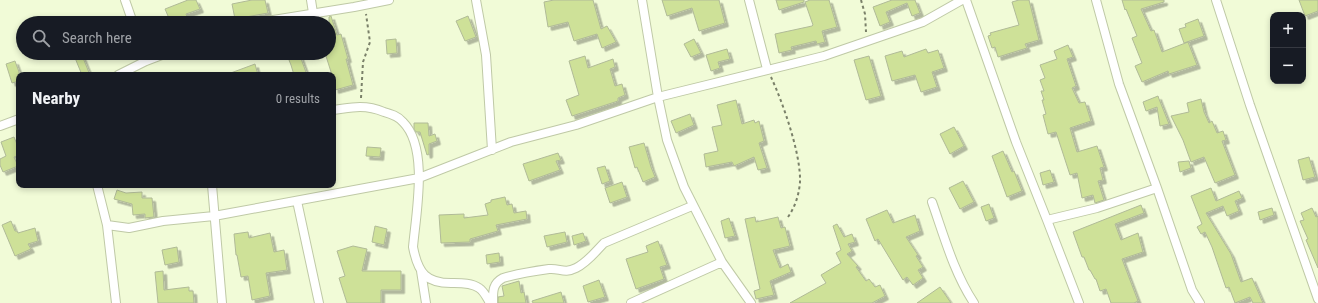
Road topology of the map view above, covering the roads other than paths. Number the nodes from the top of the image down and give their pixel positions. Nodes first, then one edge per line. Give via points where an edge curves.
1 (125, 0) edge
2 (311, 0) edge
3 (389, 0) edge
4 (476, 0) edge
5 (642, 0) edge
6 (749, 0) edge
7 (962, 0) edge
8 (966, 0) edge
9 (1096, 0) edge
10 (1216, 0) edge
11 (313, 13) junction
12 (131, 16) edge
13 (295, 16) edge
14 (140, 60) edge
15 (767, 69) junction
16 (122, 72) edge
17 (658, 97) junction
18 (336, 110) edge
19 (16, 120) edge
20 (0, 126) edge
21 (492, 150) junction
22 (419, 178) junction
23 (98, 188) edge
24 (212, 188) edge
25 (1157, 188) junction
26 (297, 201) junction
27 (932, 202) dead end
28 (692, 206) junction
29 (214, 216) junction
30 (1047, 220) junction
31 (107, 225) junction
32 (722, 262) junction
33 (421, 271) junction
34 (1318, 299) edge
35 (116, 303) edge
36 (222, 303) edge
37 (319, 303) edge
38 (426, 303) edge
39 (491, 303) edge
40 (631, 303) edge
41 (751, 303) edge
42 (974, 303) edge
43 (1079, 303) edge
44 (1200, 303) edge

1 - 12 street
2 - 11 street
3 - 11 street
4 - 21 street via 488,69
5 - 17 street
6 - 15 street
7 - 15 street via 923,22 867,42 824,56
8 - 30 street via 1016,142
9 - 25 street via 1118,84
10 - 34 street
11 - 13 street
14 - 16 street
15 - 17 street
17 - 21 street
17 - 28 street via 667,140
18 - 22 street via 362,106 386,112 403,121 415,141
19 - 20 street
21 - 22 street
22 - 26 street
22 - 33 street via 413,247
23 - 31 street
24 - 29 street
25 - 30 street via 1097,208
25 - 44 street via 1192,290
26 - 29 street
26 - 37 street
27 - 42 street via 951,257
28 - 32 street
28 - 39 street via 604,243 585,262 571,270 563,272 550,269 503,278 495,284
29 - 31 street via 163,221 129,228
29 - 36 street
30 - 43 street
31 - 35 street
32 - 40 street
32 - 41 street
33 - 38 street
33 - 39 street via 430,280 439,283 462,283 477,287

